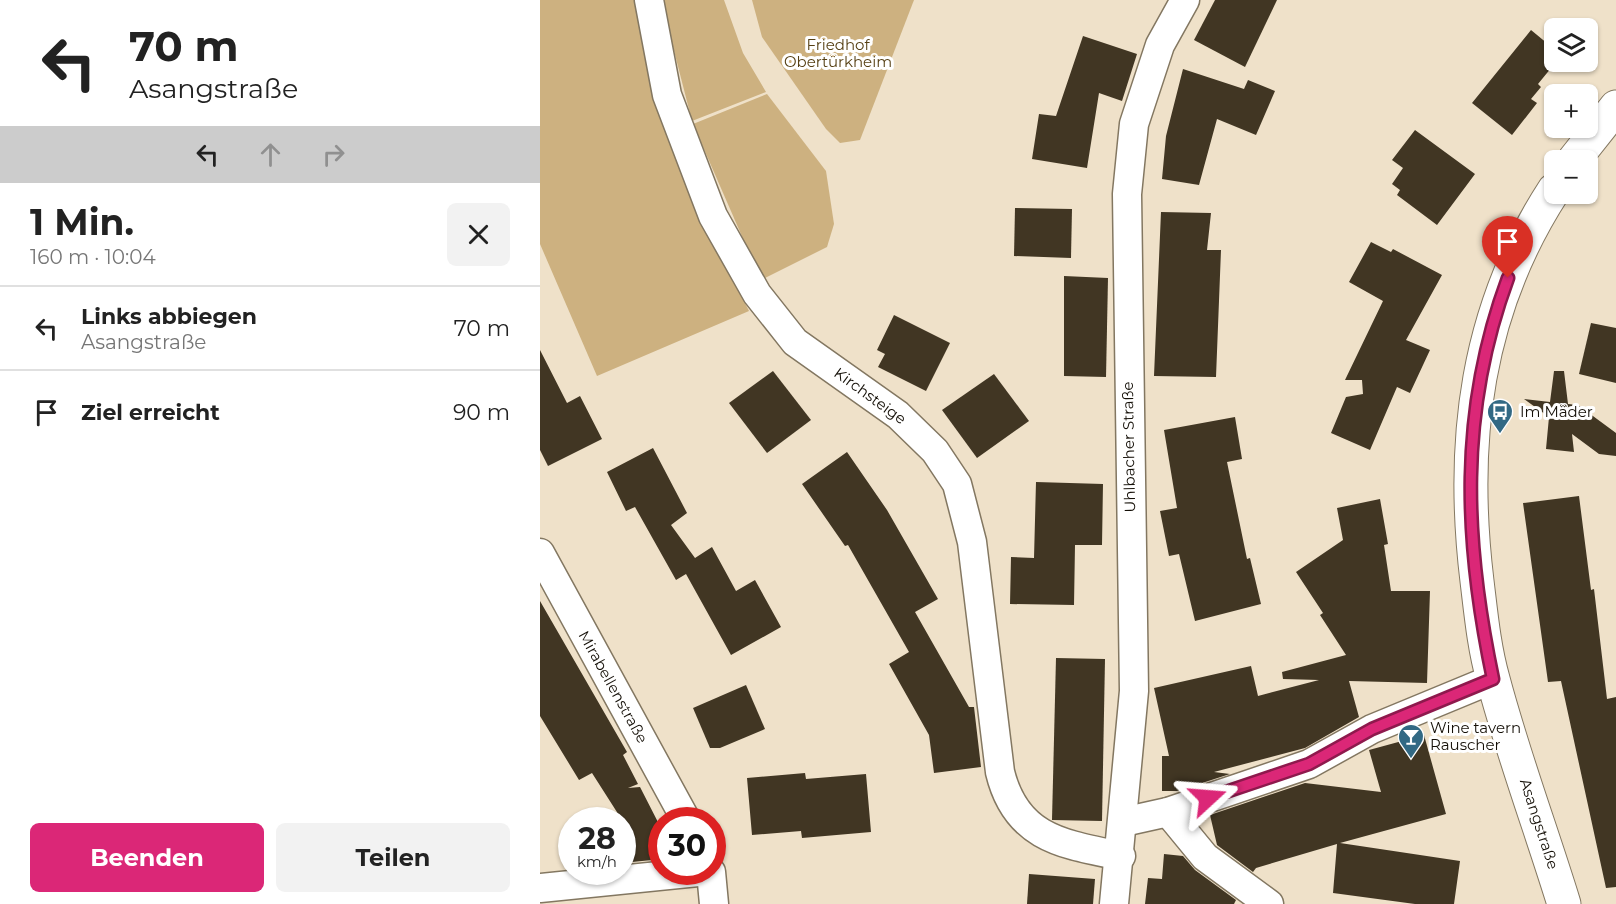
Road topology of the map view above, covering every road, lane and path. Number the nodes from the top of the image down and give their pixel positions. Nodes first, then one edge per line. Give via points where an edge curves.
1 (649, 0) edge
2 (1185, 0) edge
3 (1616, 107) edge
4 (1582, 150) edge
5 (1546, 204) edge
6 (541, 558) edge
7 (1493, 679) junction
8 (679, 807) edge
9 (1168, 812) junction
10 (1123, 822) junction
11 (1121, 856) junction
12 (648, 877) edge
13 (712, 885) edge
14 (540, 888) edge
15 (714, 904) edge
16 (1114, 904) edge
17 (1269, 904) edge
18 (1564, 904) edge

1 - 11 street, Kirchsteige via 667,95 713,216 757,294 795,342 898,414 935,451 957,484 972,542 1000,772 1013,808 1032,828 1064,844
2 - 10 street, Uhlbacher Straße via 1160,45 1134,124 1127,194 1134,691
3 - 4 street
5 - 7 street, Asangstraße via 1522,246 1494,314 1473,416 1474,556
6 - 8 street, Mirabellenstraße
7 - 9 street via 1372,729 1309,764
7 - 18 street, Asangstraße
9 - 10 street
9 - 17 street via 1205,856
10 - 11 street, Uhlbacher Straße
11 - 16 street, Uhlbacher Straße
12 - 14 street
13 - 15 street

